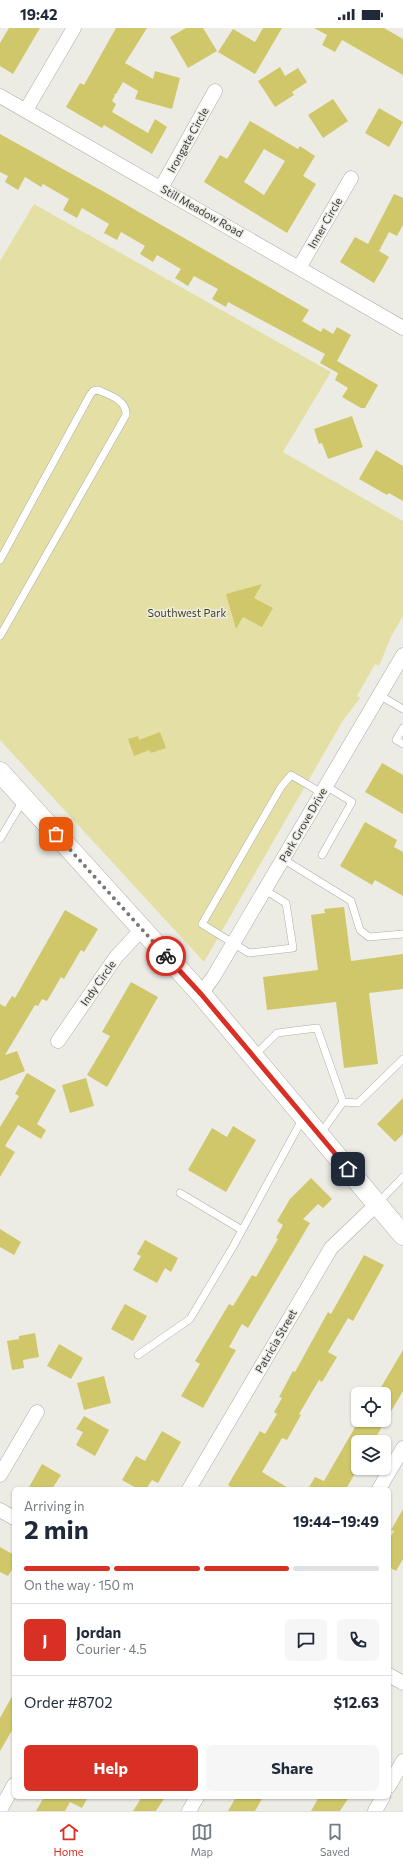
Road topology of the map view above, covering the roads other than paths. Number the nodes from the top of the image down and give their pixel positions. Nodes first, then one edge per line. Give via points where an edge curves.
1 (74, 28) edge
2 (215, 92) dead end
3 (0, 96) edge
4 (26, 110) junction
5 (351, 178) dead end
6 (161, 188) junction
7 (299, 268) junction
8 (403, 328) edge
9 (0, 560) edge
10 (0, 636) edge
11 (403, 655) edge
12 (379, 695) junction
13 (403, 709) edge
14 (403, 728) edge
15 (403, 744) edge
16 (0, 772) edge
17 (324, 790) junction
18 (24, 799) junction
19 (0, 839) edge
20 (322, 855) dead end
21 (283, 859) junction
22 (265, 890) junction
23 (142, 928) junction
24 (403, 934) edge
25 (234, 943) junction
26 (201, 994) junction
27 (58, 1041) dead end
28 (253, 1056) junction
29 (403, 1059) edge
30 (343, 1102) junction
31 (304, 1116) junction
32 (319, 1135) junction
33 (403, 1177) edge
34 (180, 1193) dead end
35 (377, 1204) junction
36 (242, 1230) junction
37 (403, 1235) edge
38 (138, 1355) dead end
39 (38, 1412) dead end
40 (403, 1448) edge
41 (0, 1475) edge
42 (190, 1487) edge
43 (380, 1487) edge
44 (0, 1510) edge
45 (12, 1517) edge
46 (391, 1676) edge
47 (403, 1683) edge
48 (403, 1761) edge
49 (396, 1780) edge
50 (12, 1789) edge
51 (196, 1799) edge
52 (382, 1799) edge
53 (0, 1810) edge
54 (189, 1811) edge
55 (375, 1811) edge

1 - 4 street
2 - 6 street, Irongate Circle
3 - 4 street, Still Meadow Road
4 - 6 street, Still Meadow Road
5 - 7 street, Inner Circle
6 - 7 street, Still Meadow Road
7 - 8 street, Still Meadow Road
9 - 10 lane via 93,391 98,390 121,401 125,406 126,415
11 - 12 street, Park Grove Drive
12 - 13 lane
12 - 17 street, Park Grove Drive
14 - 15 lane via 396,740
16 - 18 main road
17 - 20 lane via 352,802
17 - 21 street, Park Grove Drive
17 - 25 lane via 291,775 281,786 202,924
18 - 19 lane
18 - 23 main road
21 - 22 street, Park Grove Drive
21 - 24 lane via 351,901 360,930 368,937
22 - 25 street, Park Grove Drive
22 - 25 lane via 286,903 293,948 249,953
23 - 26 main road
23 - 27 street, Indy Circle via 116,958
25 - 26 street, Park Grove Drive
26 - 28 main road
28 - 30 lane via 277,1033 317,1028
28 - 31 main road
29 - 30 lane via 358,1103
30 - 32 lane
31 - 32 main road
31 - 36 lane
32 - 35 main road
33 - 35 lane
34 - 36 lane
35 - 37 main road
35 - 42 street, Patricia Street via 331,1248
36 - 38 lane via 190,1319
39 - 41 street
40 - 43 street
44 - 45 street
46 - 47 street
48 - 49 street
50 - 53 street
51 - 54 street
52 - 55 street

